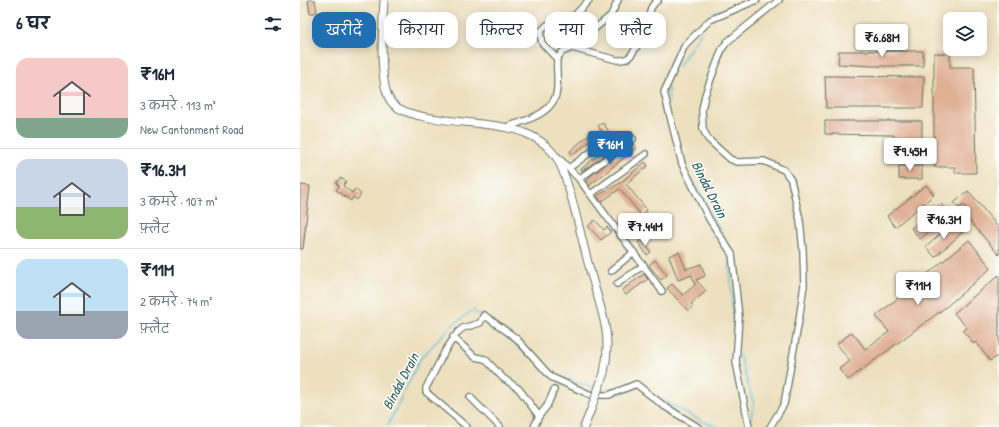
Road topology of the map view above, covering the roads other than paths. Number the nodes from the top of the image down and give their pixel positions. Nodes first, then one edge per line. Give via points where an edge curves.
1 (384, 0) edge
2 (589, 0) edge
3 (618, 0) edge
4 (658, 0) edge
5 (756, 0) edge
6 (779, 0) edge
7 (598, 25) edge
8 (572, 48) joint
9 (557, 59) junction
10 (506, 127) junction
11 (633, 139) dead end
12 (603, 143) dead end
13 (555, 154) junction
14 (646, 154) dead end
15 (569, 168) junction
16 (579, 179) junction
17 (591, 194) junction
18 (634, 252) junction
19 (644, 265) junction
20 (611, 271) dead end
21 (617, 284) dead end
22 (662, 291) dead end
23 (453, 338) junction
24 (554, 390) dead end
25 (470, 397) dead end
26 (539, 416) junction
27 (467, 427) edge
28 (500, 427) edge
29 (534, 427) edge
30 (584, 427) edge
31 (698, 427) edge
32 (749, 427) edge
33 (770, 427) edge

1 - 10 street via 383,72 387,94 392,104 402,110 427,117
2 - 9 street via 575,15 547,26 540,32 542,43
3 - 7 street via 610,15
4 - 8 street via 651,8 650,14 655,38 639,43 628,59 617,60
5 - 32 street via 710,20 685,45 664,92 682,164 709,219 732,254 739,316 736,362
6 - 33 street via 727,42 722,49 705,95 702,114 703,129 708,139 730,160 764,161 784,170 791,180 799,214 804,285 784,404
8 - 9 street via 562,52
9 - 10 street via 556,97 533,119
10 - 13 street via 525,133
11 - 16 street
12 - 15 street
13 - 15 street
13 - 30 street, bridge via 566,182 604,317 607,345 604,373
14 - 17 street
15 - 16 street
16 - 17 street
17 - 18 street
18 - 19 street
18 - 20 street
19 - 21 street
19 - 22 street
23 - 26 street via 475,358 485,359 503,378 519,389
23 - 27 street via 426,391
23 - 31 street via 463,328 480,323 484,315 516,338 551,377 591,395 609,395 636,384 664,406
24 - 26 street
25 - 28 street
26 - 29 street

